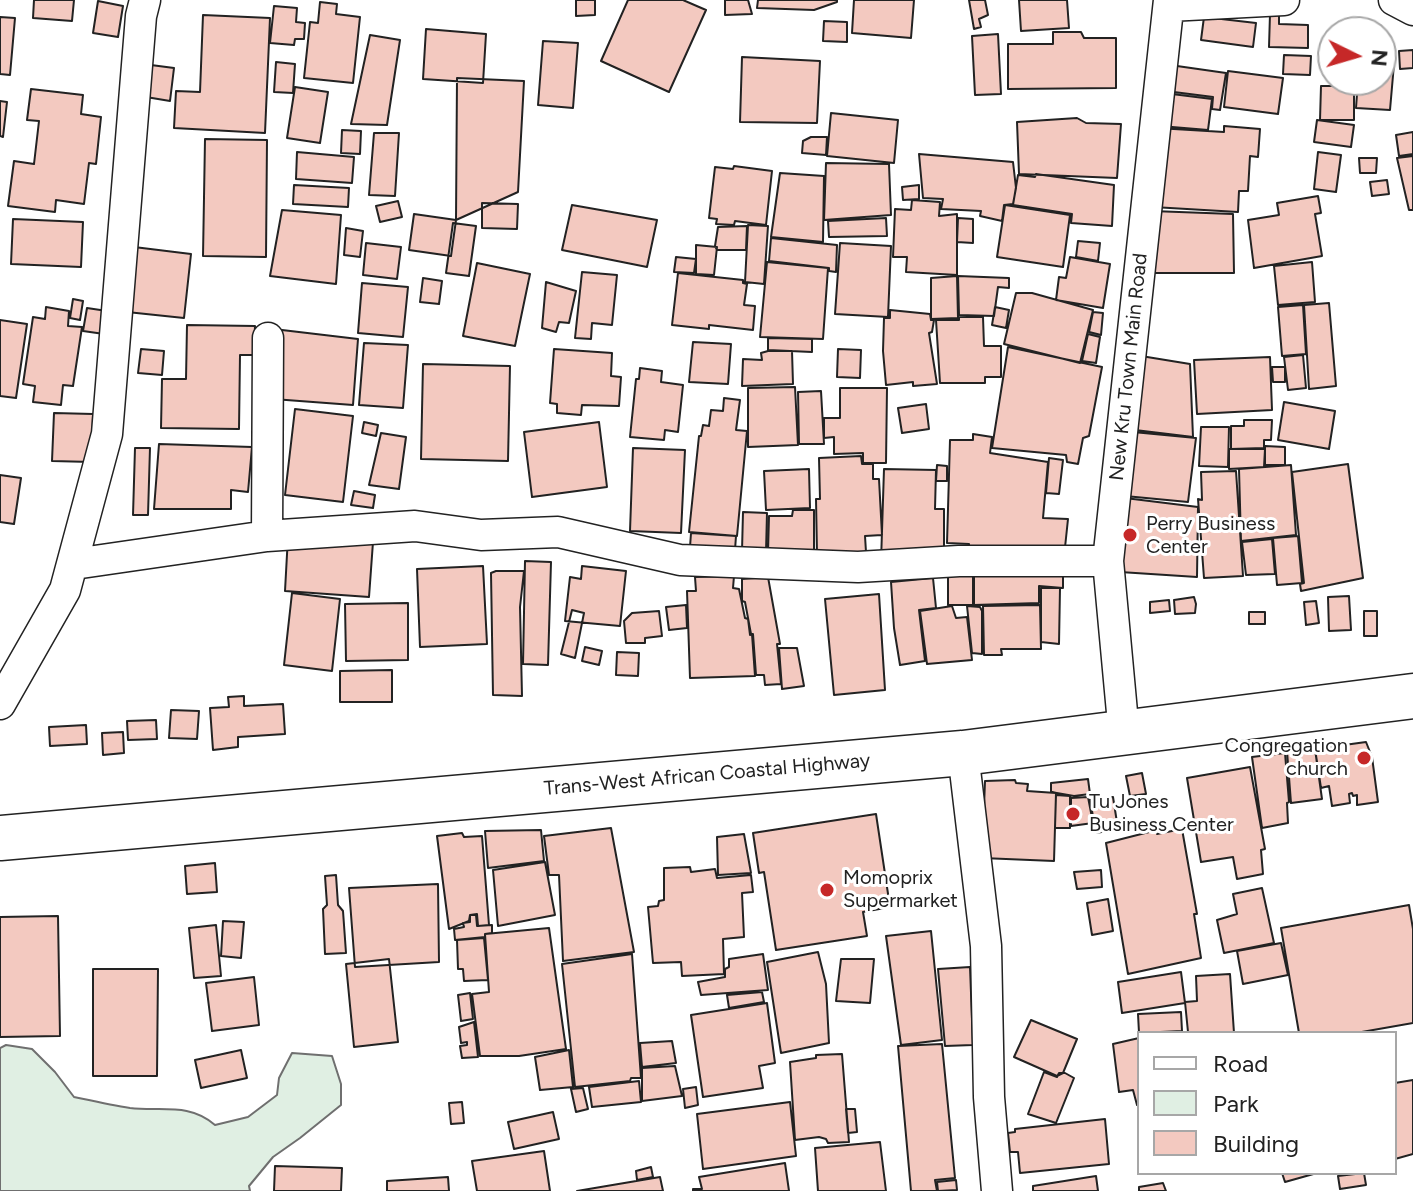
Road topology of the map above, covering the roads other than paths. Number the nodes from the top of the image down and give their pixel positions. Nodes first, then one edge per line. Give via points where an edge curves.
1 (145, 0) edge
2 (1284, 0) edge
3 (1394, 0) edge
4 (1169, 3) edge
5 (1413, 10) edge
6 (268, 338) dead end
7 (267, 536) junction
8 (1108, 561) junction
9 (74, 564) junction
10 (1413, 696) edge
11 (0, 704) edge
12 (1124, 734) junction
13 (963, 753) junction
14 (0, 838) edge
15 (997, 1191) edge

1 - 9 street via 107,434
2 - 4 street
3 - 5 street
4 - 8 street, New Kru Town Main Road
6 - 7 street
7 - 8 street via 415,526 481,535 558,532 680,560 858,567
7 - 9 street
8 - 12 street, New Kru Town Main Road
9 - 11 street via 65,590
10 - 12 highway, Trans-West African Coastal Highway
12 - 13 highway, Trans-West African Coastal Highway
13 - 14 highway, Trans-West African Coastal Highway
13 - 15 street via 986,946

